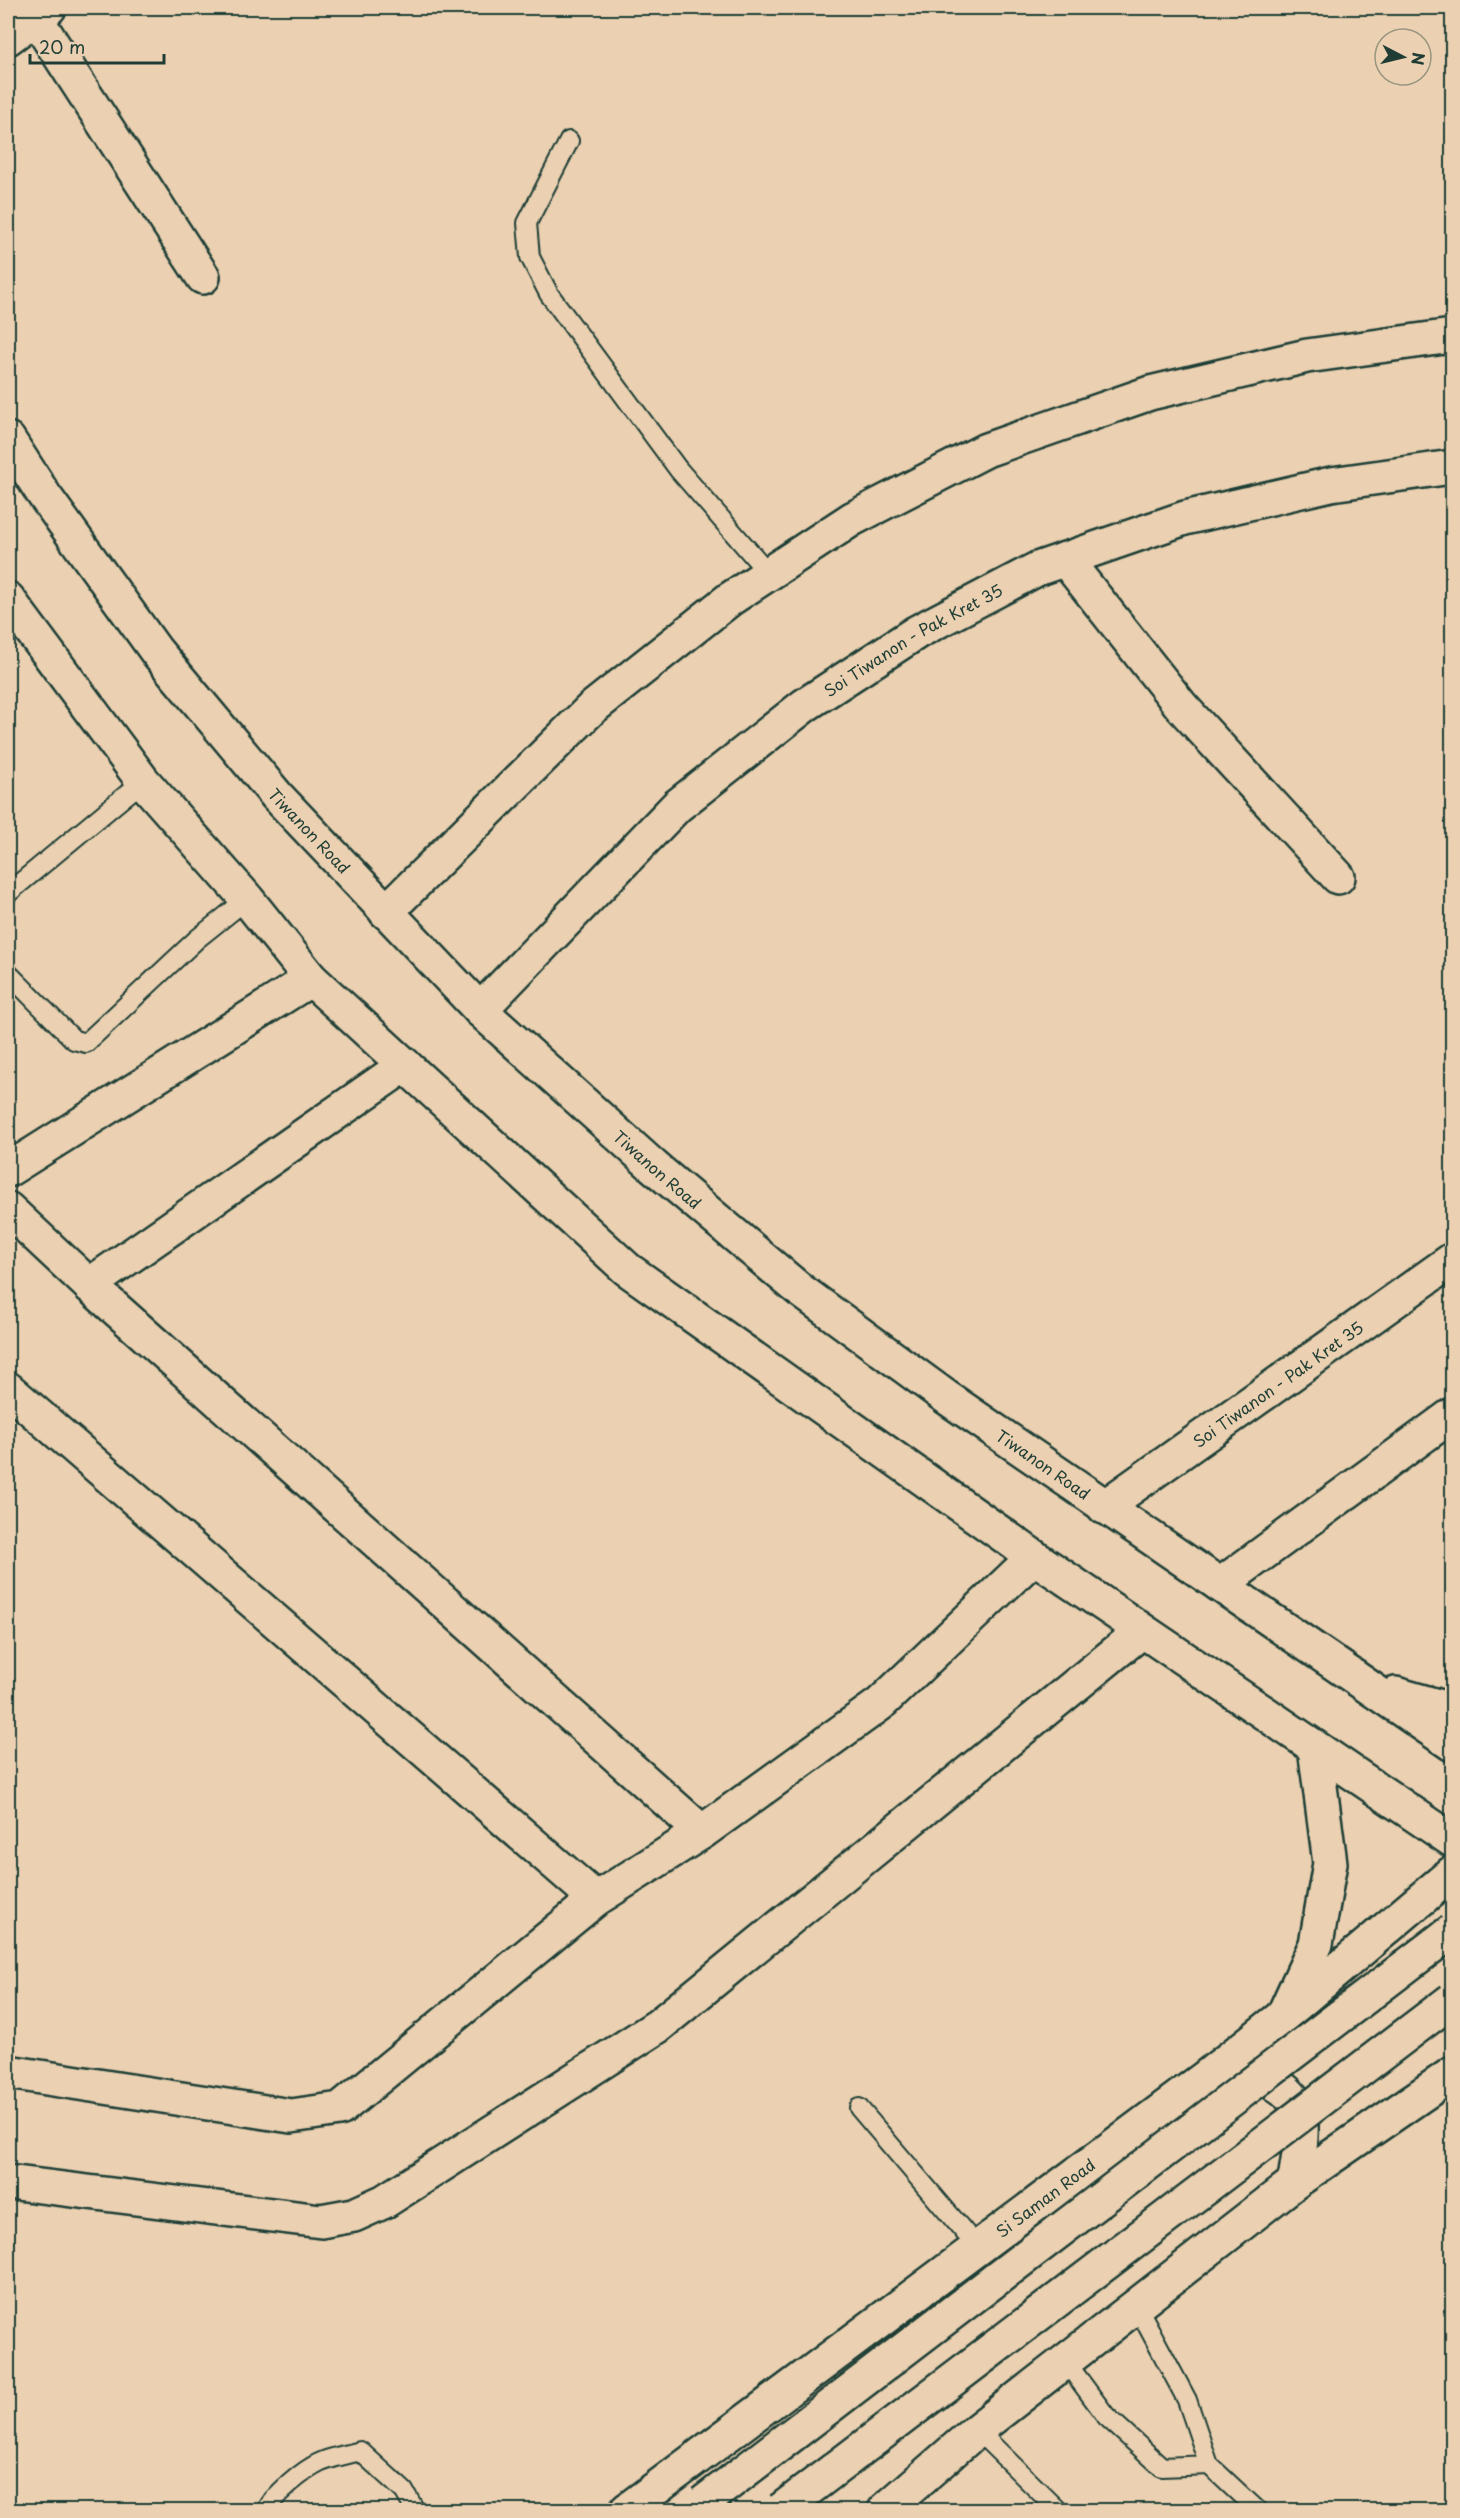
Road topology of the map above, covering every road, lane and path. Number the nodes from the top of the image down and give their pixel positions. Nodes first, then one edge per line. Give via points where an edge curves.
1 (42, 12) edge
2 (8, 39) edge
3 (569, 141) dead end
4 (203, 277) dead end
5 (1452, 336) edge
6 (8, 439) edge
7 (1452, 467) edge
8 (1065, 559) junction
9 (769, 574) junction
10 (8, 599) edge
11 (143, 780) junction
12 (1338, 877) dead end
13 (8, 893) edge
14 (247, 899) junction
15 (386, 912) junction
16 (8, 973) edge
17 (311, 979) junction
18 (480, 1010) junction
19 (405, 1065) junction
20 (8, 1170) edge
21 (8, 1209) edge
22 (1452, 1260) edge
23 (89, 1285) junction
24 (8, 1389) edge
25 (1452, 1415) edge
26 (1104, 1507) junction
27 (1034, 1557) junction
28 (1220, 1585) junction
29 (1142, 1631) junction
30 (1369, 1687) junction
31 (1452, 1710) edge
32 (1452, 1744) edge
33 (1315, 1748) junction
34 (702, 1833) junction
35 (1452, 1840) edge
36 (1452, 1873) edge
37 (596, 1899) junction
38 (1452, 1931) edge
39 (1452, 2000) edge
40 (1283, 2016) junction
41 (8, 2072) edge
42 (1452, 2074) edge
43 (1206, 2077) junction
44 (860, 2108) dead end
45 (8, 2182) edge
46 (1295, 2182) junction
47 (978, 2248) junction
48 (1137, 2306) junction
49 (1066, 2361) junction
50 (977, 2430) junction
51 (1209, 2465) junction
52 (698, 2507) edge
53 (267, 2511) edge
54 (415, 2511) edge
55 (627, 2511) edge
56 (781, 2511) edge
57 (885, 2511) edge
58 (1058, 2511) edge
59 (1257, 2511) edge

1 - 2 street
1 - 4 street
3 - 9 lane via 527,223 530,257 549,294 678,469
5 - 9 street via 1307,356 1150,393 986,450 852,519
6 - 15 street, Tiwanon Road via 156,651 277,796
7 - 8 street, Soi Tiwanon - Pak Kret 35 via 1331,484 1185,518
8 - 12 street via 1182,707
8 - 18 street, Soi Tiwanon - Pak Kret 35 via 1037,569 917,632 804,705 677,806
9 - 15 street via 730,599 591,709
10 - 11 street
11 - 13 lane
11 - 14 street
14 - 16 lane via 197,939 86,1042 74,1040
14 - 17 street
15 - 18 street, Tiwanon Road
17 - 19 street
17 - 20 street
18 - 26 street, Tiwanon Road via 653,1167 800,1290
19 - 23 street
19 - 27 street via 627,1269
21 - 23 street
22 - 26 street, Soi Tiwanon - Pak Kret 35
23 - 34 street
24 - 37 street
25 - 28 street
26 - 28 street, Tiwanon Road
27 - 29 street
27 - 34 street via 880,1704
28 - 30 street, Tiwanon Road
29 - 33 street
29 - 45 street via 658,2026 386,2201 354,2215 321,2221
30 - 31 street
30 - 32 street, Tiwanon Road
33 - 35 street
33 - 40 street via 1330,1863 1316,1944
34 - 37 street
36 - 40 street, Si Saman Road
37 - 41 street via 340,2109 291,2116
38 - 52 street, bridge
39 - 56 street, bridge
40 - 43 street, Si Saman Road
42 - 46 street
43 - 46 street via 1243,2074 1267,2079 1286,2091 1299,2112
43 - 47 street, Si Saman Road
44 - 47 lane
46 - 48 street
47 - 55 street, Si Saman Road
48 - 49 street
48 - 51 lane via 1187,2400
49 - 50 street
49 - 51 lane via 1106,2416 1162,2467
50 - 57 street
50 - 58 lane
51 - 59 lane
53 - 54 lane via 270,2503 318,2463 360,2451 404,2491

